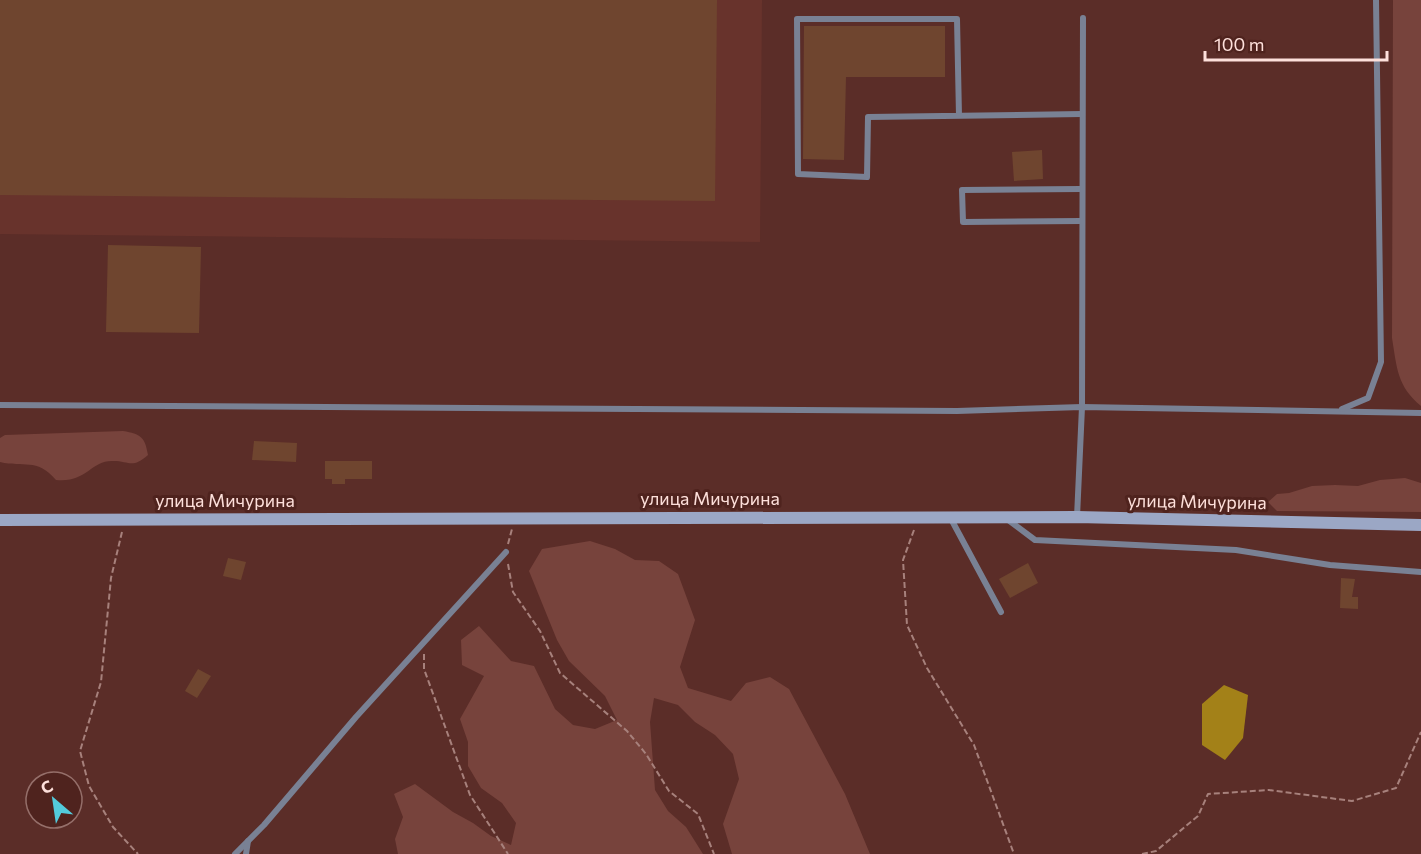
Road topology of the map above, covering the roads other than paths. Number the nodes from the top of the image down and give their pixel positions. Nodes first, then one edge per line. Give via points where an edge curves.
1 (1376, 0) edge
2 (1083, 18) dead end
3 (1082, 114) junction
4 (959, 116) junction
5 (1081, 189) junction
6 (1081, 221) junction
7 (0, 405) edge
8 (1082, 407) junction
9 (1339, 410) junction
10 (1421, 413) edge
11 (949, 516) junction
12 (1005, 516) junction
13 (1077, 516) junction
14 (0, 520) edge
15 (1421, 525) edge
16 (506, 552) road end
17 (1421, 572) edge
18 (1001, 612) dead end
19 (248, 841) junction
20 (235, 854) edge
21 (246, 854) edge

1 - 9 lane via 1381,362 1368,398
2 - 3 lane
3 - 4 lane
3 - 5 lane
4 - 4 lane via 957,19 797,19 798,174 867,177 868,117
5 - 6 lane
5 - 6 lane via 962,190 963,222
6 - 8 lane
7 - 8 lane via 945,411
8 - 9 lane
8 - 13 lane
9 - 10 lane
11 - 12 main road, улица Мичурина
11 - 14 main road, улица Мичурина
11 - 18 lane
12 - 13 main road, улица Мичурина
12 - 17 lane via 1035,540 1236,550 1330,565
13 - 15 main road, улица Мичурина
16 - 19 lane
19 - 20 lane
19 - 21 lane

